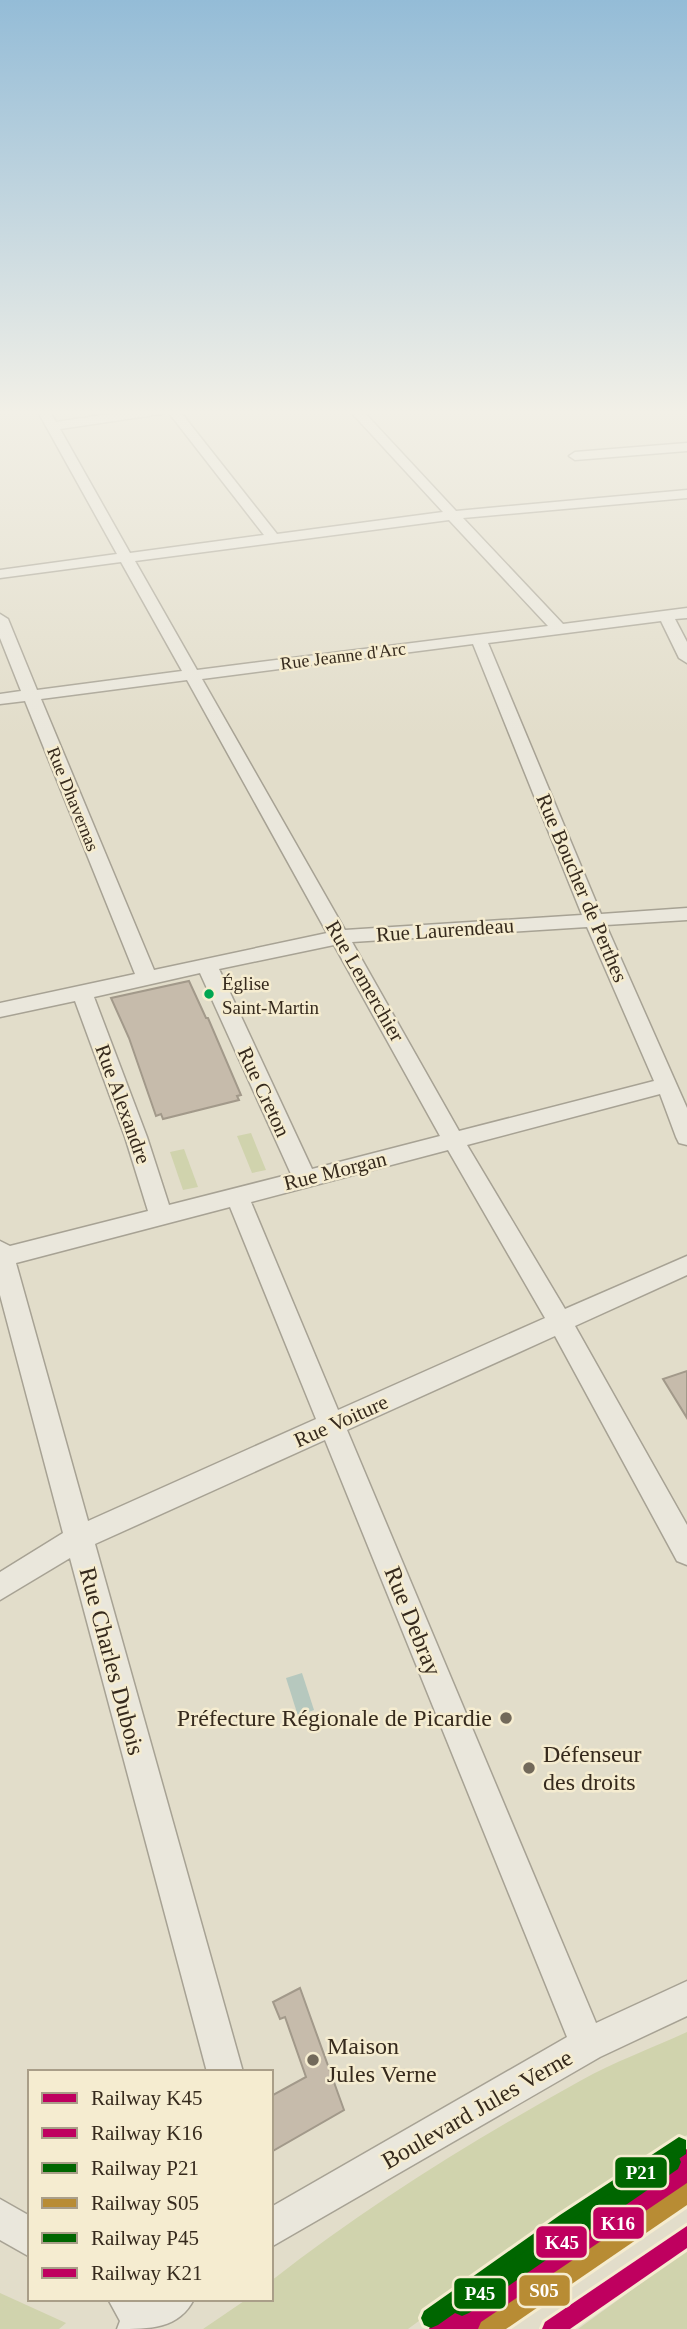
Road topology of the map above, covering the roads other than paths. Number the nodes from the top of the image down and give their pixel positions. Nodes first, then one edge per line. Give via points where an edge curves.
1 (103, 519) edge
2 (258, 519) edge
3 (427, 519) edge
4 (456, 519) edge
5 (275, 540) junction
6 (125, 559) junction
7 (0, 575) edge
8 (687, 613) edge
9 (666, 615) junction
10 (0, 619) edge
11 (559, 629) junction
12 (479, 639) junction
13 (687, 658) edge
14 (193, 674) junction
15 (31, 695) junction
16 (0, 699) edge
17 (687, 914) edge
18 (594, 920) junction
19 (340, 937) junction
20 (207, 966) junction
21 (147, 979) junction
22 (82, 993) junction
23 (0, 1010) edge
24 (667, 1085) junction
25 (687, 1137) edge
26 (454, 1140) junction
27 (304, 1179) junction
28 (237, 1196) junction
29 (162, 1216) junction
30 (1, 1255) edge
31 (687, 1265) edge
32 (560, 1322) junction
33 (331, 1425) junction
34 (79, 1538) junction
35 (687, 1552) edge
36 (0, 1587) edge
37 (687, 1998) edge
38 (588, 2045) junction
39 (224, 2070) edge
40 (273, 2227) edge
41 (171, 2301) edge
42 (136, 2317) edge

1 - 6 street, Rue Lemerchier
2 - 5 street
3 - 5 street
4 - 11 street
5 - 6 street
6 - 7 street
6 - 14 street, Rue Lemerchier
8 - 9 street, Rue Jeanne d'Arc
9 - 11 street, Rue Jeanne d'Arc
9 - 13 street
10 - 15 street, Rue Dhavernas
11 - 12 street, Rue Jeanne d'Arc
12 - 14 street, Rue Jeanne d'Arc
12 - 18 street, Rue Boucher de Perthes
14 - 15 street, Rue Jeanne d'Arc
14 - 19 street, Rue Lemerchier
15 - 16 street, Rue Jeanne d'Arc
15 - 21 street, Rue Dhavernas
17 - 18 street, Rue Laurendeau
18 - 19 street, Rue Laurendeau
18 - 24 street, Rue Boucher de Perthes
19 - 20 street, Rue Laurendeau
19 - 26 street, Rue Lemerchier
20 - 21 street, Rue Laurendeau
20 - 27 street, Rue Creton
21 - 22 street, Rue Laurendeau
22 - 23 street, Rue Laurendeau
22 - 29 street, Rue Alexandre
24 - 25 street, Rue Boucher de Perthes
24 - 26 street, Rue Morgan
26 - 27 street, Rue Morgan
26 - 32 street, Rue Lemerchier
27 - 28 street, Rue Morgan
28 - 29 street, Rue Morgan
28 - 33 street, Rue Debray
29 - 30 street, Rue Morgan
30 - 34 street, Rue Charles Dubois
31 - 32 street, Rue Voiture
32 - 33 street, Rue Voiture
32 - 35 street, Rue Lemerchier
33 - 34 street, Rue Voiture
33 - 38 street, Rue Debray
34 - 36 street, Rue Voiture
34 - 39 street, Rue Charles Dubois
37 - 38 street, Boulevard Jules Verne
38 - 40 street, Boulevard Jules Verne
41 - 42 street

